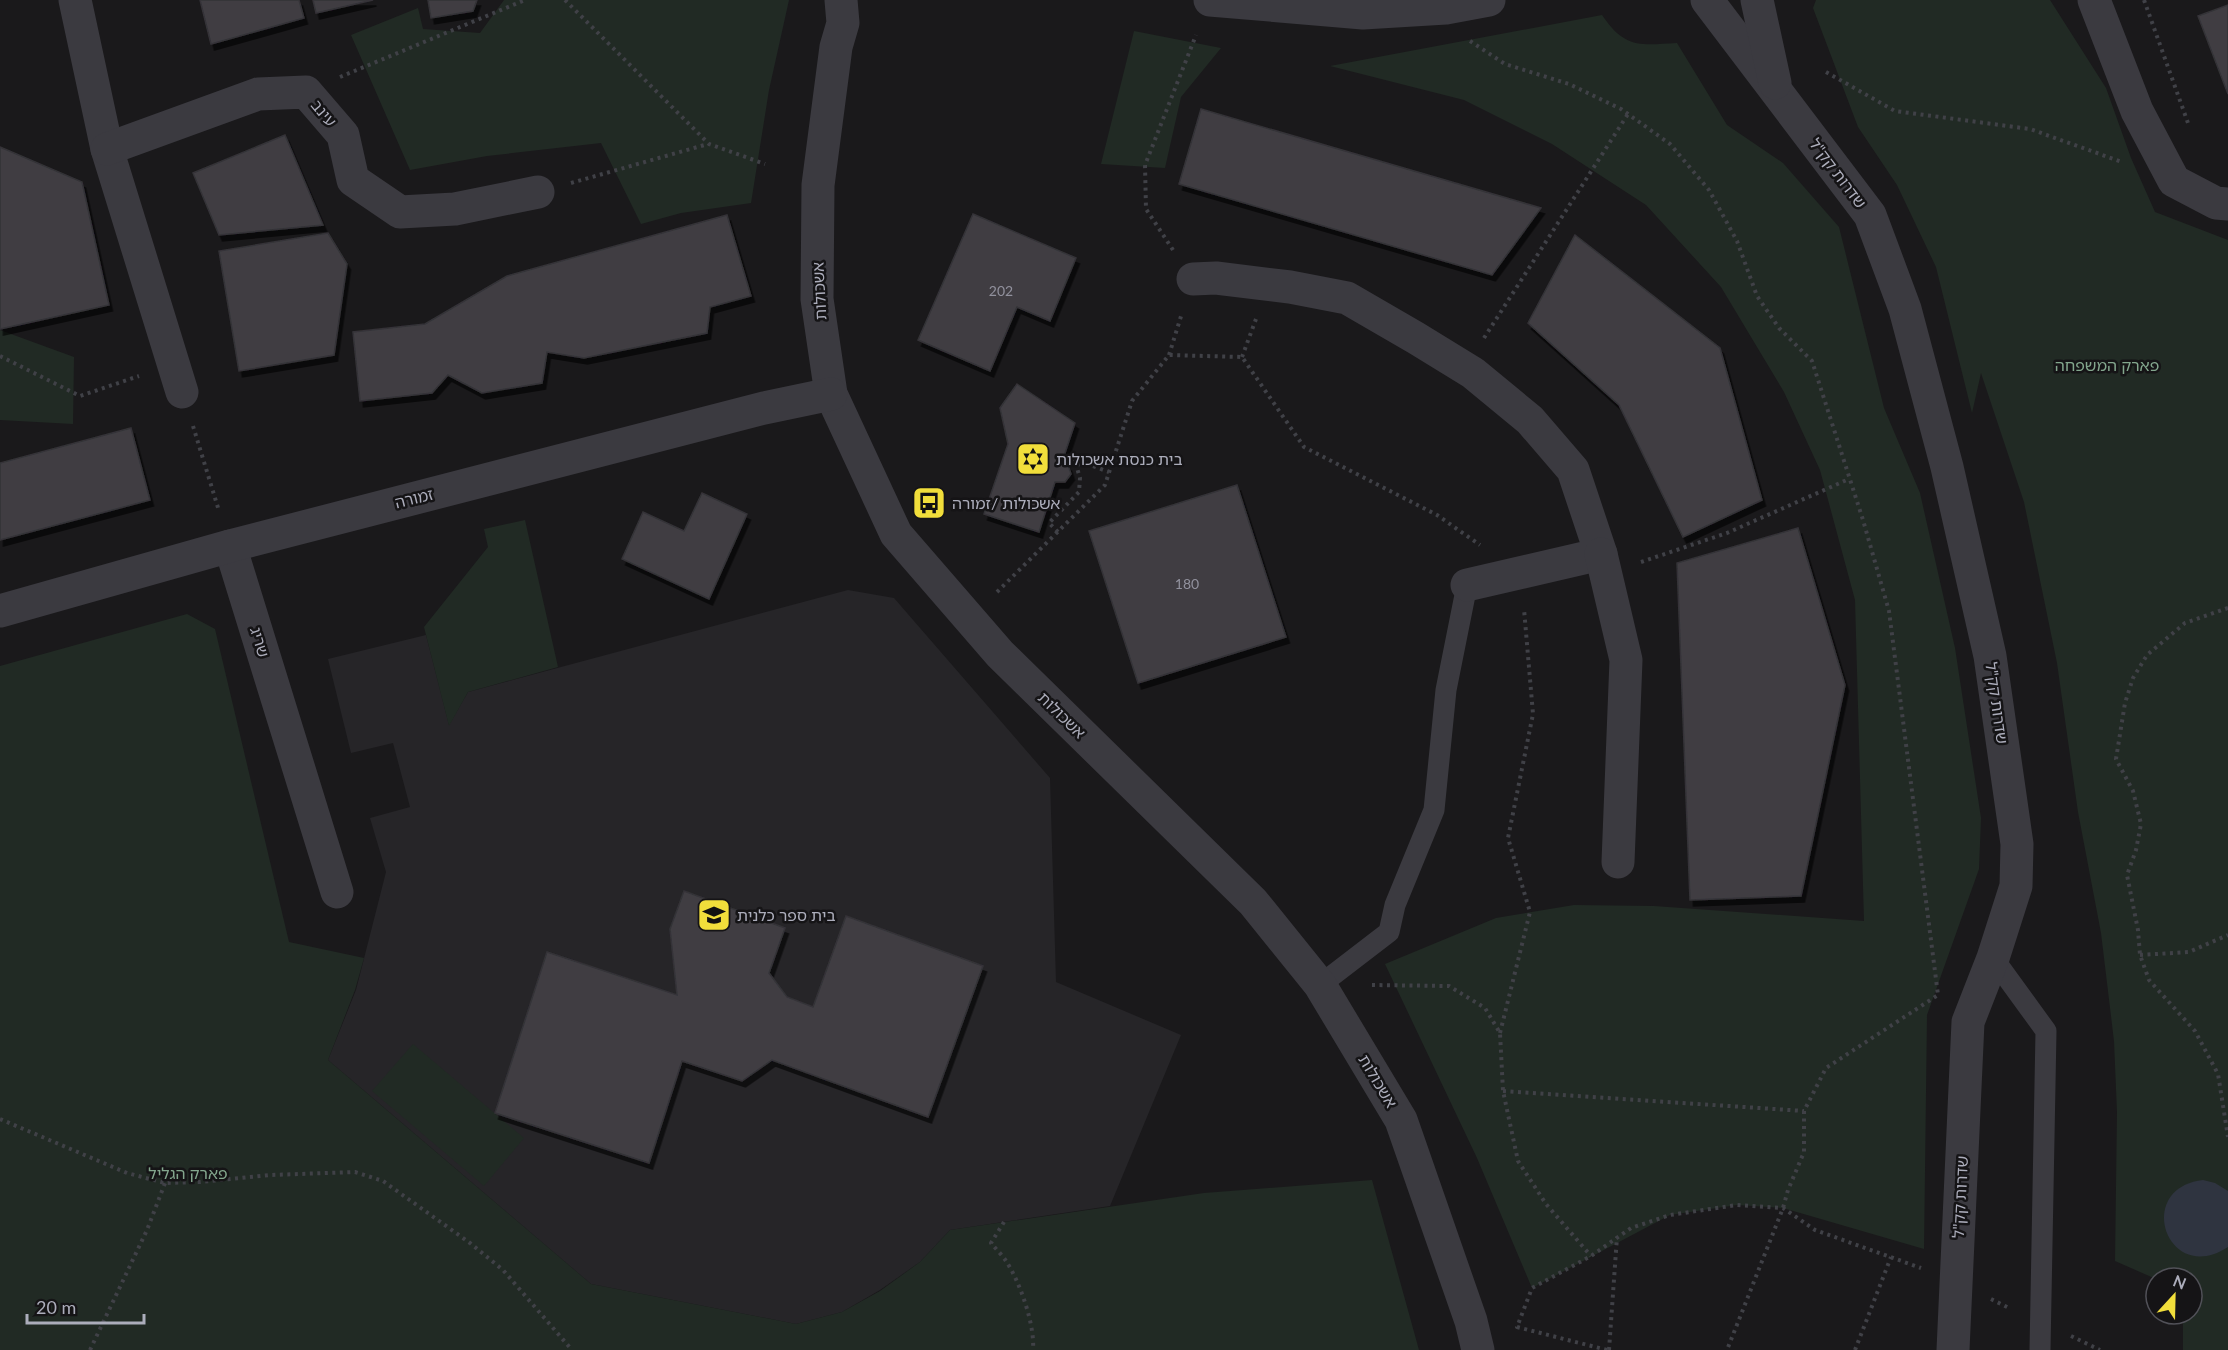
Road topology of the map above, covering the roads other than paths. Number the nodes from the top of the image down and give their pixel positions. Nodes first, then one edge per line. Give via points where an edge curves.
1 (1210, 0) edge
2 (1490, 0) edge
3 (1707, 0) edge
4 (1757, 0) edge
5 (2094, 0) edge
6 (74, 1) edge
7 (848, 8) edge
8 (1778, 93) junction
9 (107, 149) junction
10 (538, 192) road end
11 (2228, 204) edge
12 (1193, 279) road end
13 (178, 378) road end
14 (831, 394) junction
15 (230, 546) junction
16 (1603, 564) junction
17 (1467, 585) joint
18 (0, 611) edge
19 (1618, 862) dead end
20 (337, 892) dead end
21 (1993, 958) junction
22 (1320, 985) junction
23 (1478, 1350) edge
24 (1953, 1350) edge
25 (2040, 1350) edge

1 - 2 street via 1363,13 1446,8
3 - 8 street, שדרות קק"ל
4 - 8 street
5 - 11 street via 2137,111 2174,181 2216,203
6 - 9 street
7 - 14 street, אשכולות via 836,47 818,185 817,299
8 - 21 street, שדרות קק"ל via 1870,215 1905,309 1947,467 1990,656 2017,844 2016,886
9 - 10 street, עינב via 258,94 306,92 343,135 353,180 400,212 455,209
9 - 13 street
12 - 16 street via 1290,286 1347,298 1465,368 1530,420 1573,470
14 - 15 street, זמורה
14 - 22 street, אשכולות via 896,534 1000,654 1253,902
15 - 18 street, זמורה
15 - 20 street, שריג
16 - 17 street via 1521,573
16 - 19 street via 1626,660
17 - 22 lane via 1446,690 1434,810 1395,905 1389,932
21 - 24 street, שדרות קק"ל via 1968,1022
21 - 25 lane via 2046,1031
22 - 23 street, אשכולות via 1401,1120

